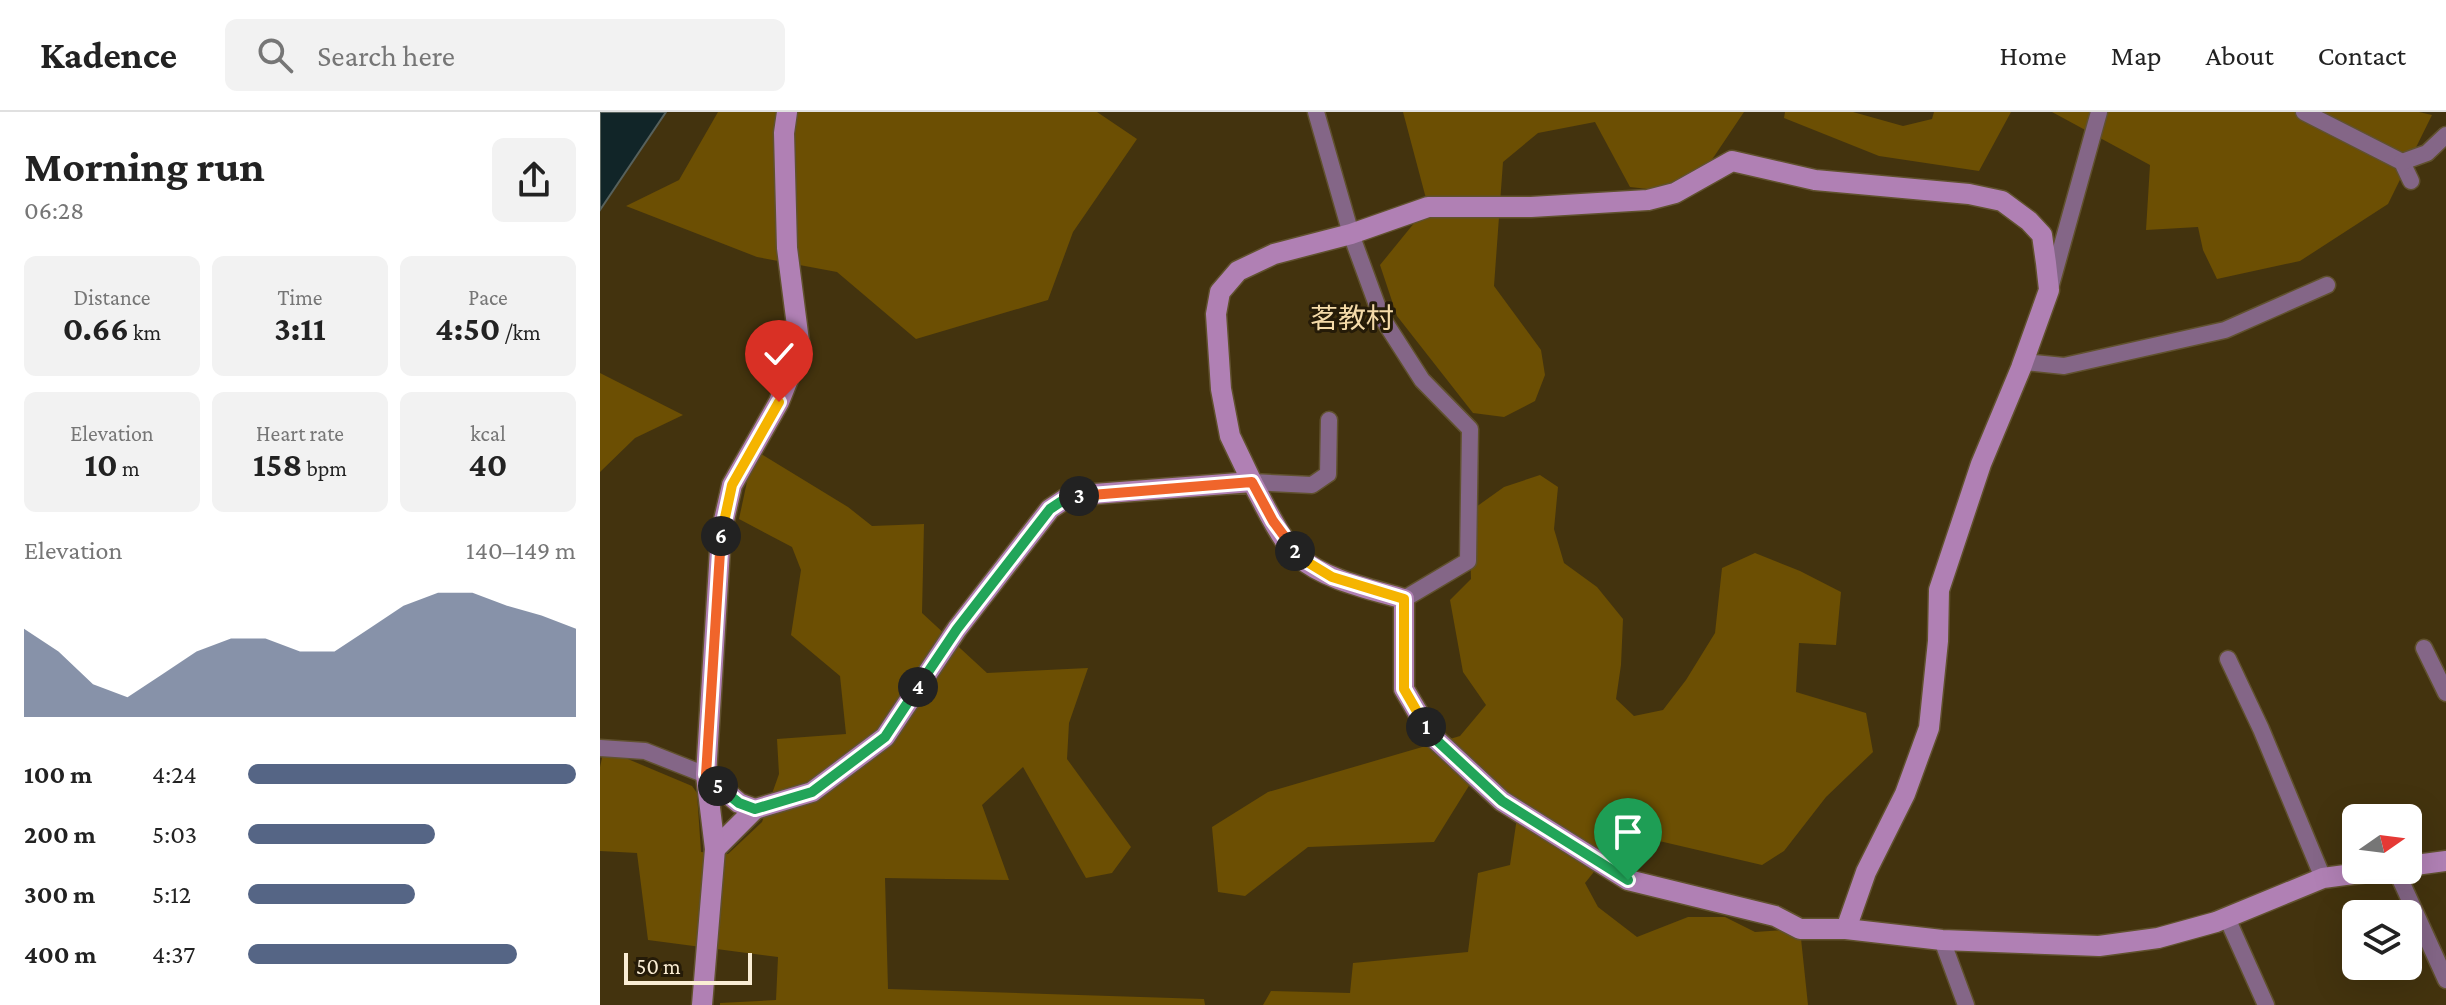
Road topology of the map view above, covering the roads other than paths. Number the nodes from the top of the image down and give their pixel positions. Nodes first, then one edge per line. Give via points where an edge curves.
1 (787, 112) edge
2 (1316, 112) edge
3 (2099, 112) edge
4 (2304, 112) edge
5 (2446, 135) edge
6 (2402, 162) junction
7 (2411, 181) dead end
8 (1351, 234) junction
9 (2327, 285) dead end
10 (2049, 290) junction
11 (2024, 362) junction
12 (1329, 420) dead end
13 (1252, 482) junction
14 (1404, 599) junction
15 (2424, 648) dead end
16 (2228, 659) dead end
17 (2446, 693) edge
18 (600, 748) edge
19 (706, 775) junction
20 (755, 809) junction
21 (715, 849) junction
22 (2446, 861) edge
23 (2422, 864) edge
24 (2342, 875) edge
25 (2323, 878) junction
26 (2402, 884) edge
27 (2227, 918) junction
28 (1846, 929) junction
29 (1942, 940) junction
30 (2446, 980) edge
31 (702, 1005) edge
32 (1966, 1005) edge
33 (2266, 1005) edge

1 - 19 street via 787,248 800,349 779,402 732,485 721,533
2 - 8 street
3 - 10 street
4 - 6 street
5 - 6 street via 2427,153
6 - 7 street
8 - 10 street via 1428,207 1648,200 1675,193 1732,161 1815,180 2002,201 2042,235
8 - 13 street via 1274,254 1238,271 1220,292 1216,314 1221,389 1230,436
8 - 14 street via 1381,316 1422,380 1470,429 1468,561
9 - 11 street via 2225,330 2064,366
10 - 11 street
11 - 28 street via 1981,464 1939,590 1929,728
12 - 13 street via 1328,474 1312,485
13 - 14 street via 1299,557 1332,577
13 - 20 street via 1065,499 1050,509 957,629 885,737 812,792
14 - 28 street via 1404,689 1431,735 1502,801 1628,880 1775,916 1800,929
15 - 17 street
16 - 25 street
18 - 19 street via 645,751
19 - 20 street via 739,803
19 - 21 street
20 - 21 street
21 - 31 street
22 - 23 street
24 - 25 street
25 - 27 street
26 - 30 street
27 - 29 street via 2158,938 2099,946
27 - 33 street
28 - 29 street
29 - 32 street

